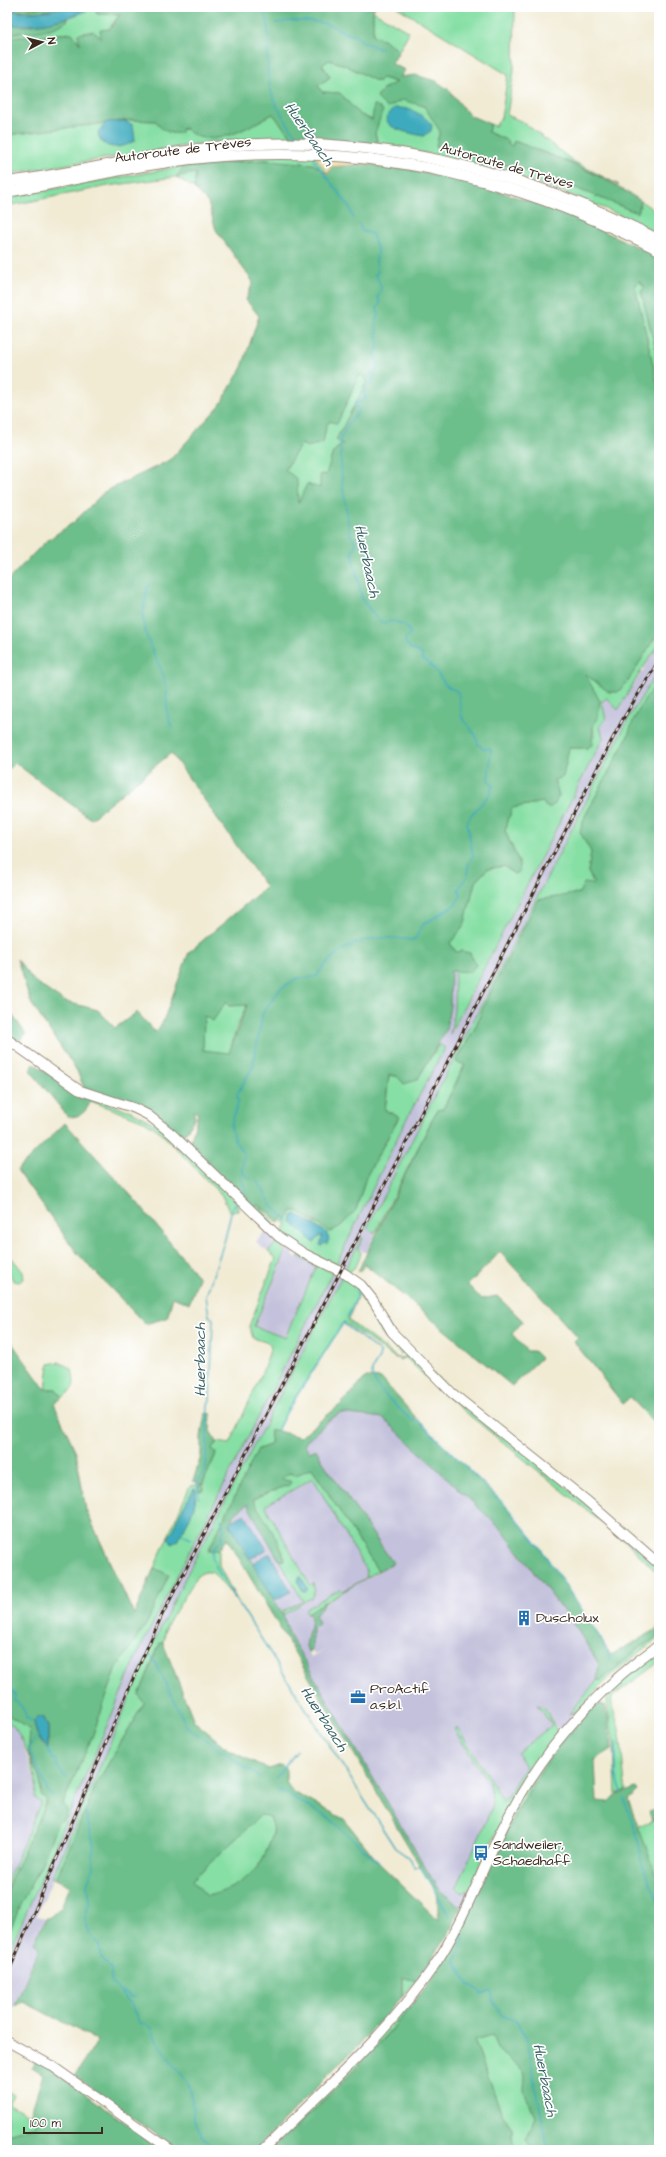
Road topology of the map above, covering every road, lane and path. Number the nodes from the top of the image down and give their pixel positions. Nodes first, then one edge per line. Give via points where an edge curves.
1 (220, 152) junction
2 (7, 182) edge
3 (7, 192) edge
4 (659, 240) edge
5 (659, 250) edge
6 (7, 1039) edge
7 (659, 1564) edge
8 (659, 1645) edge
9 (7, 2041) edge
10 (171, 2150) edge
11 (264, 2150) edge

1 - 2 highway, Autoroute de Trèves via 126,160
1 - 3 highway, Autoroute de Trèves
1 - 4 highway, Autoroute de Trèves via 309,145 402,154 472,167 569,198
1 - 5 highway, Autoroute de Trèves via 369,158 470,176 566,207
6 - 7 main road via 79,1090 148,1115 172,1134 239,1200 288,1243 361,1285 392,1332 452,1393 586,1500
8 - 11 main road via 599,1693 559,1737 515,1804 465,1909 434,1965 393,2018
9 - 10 main road via 52,2066

